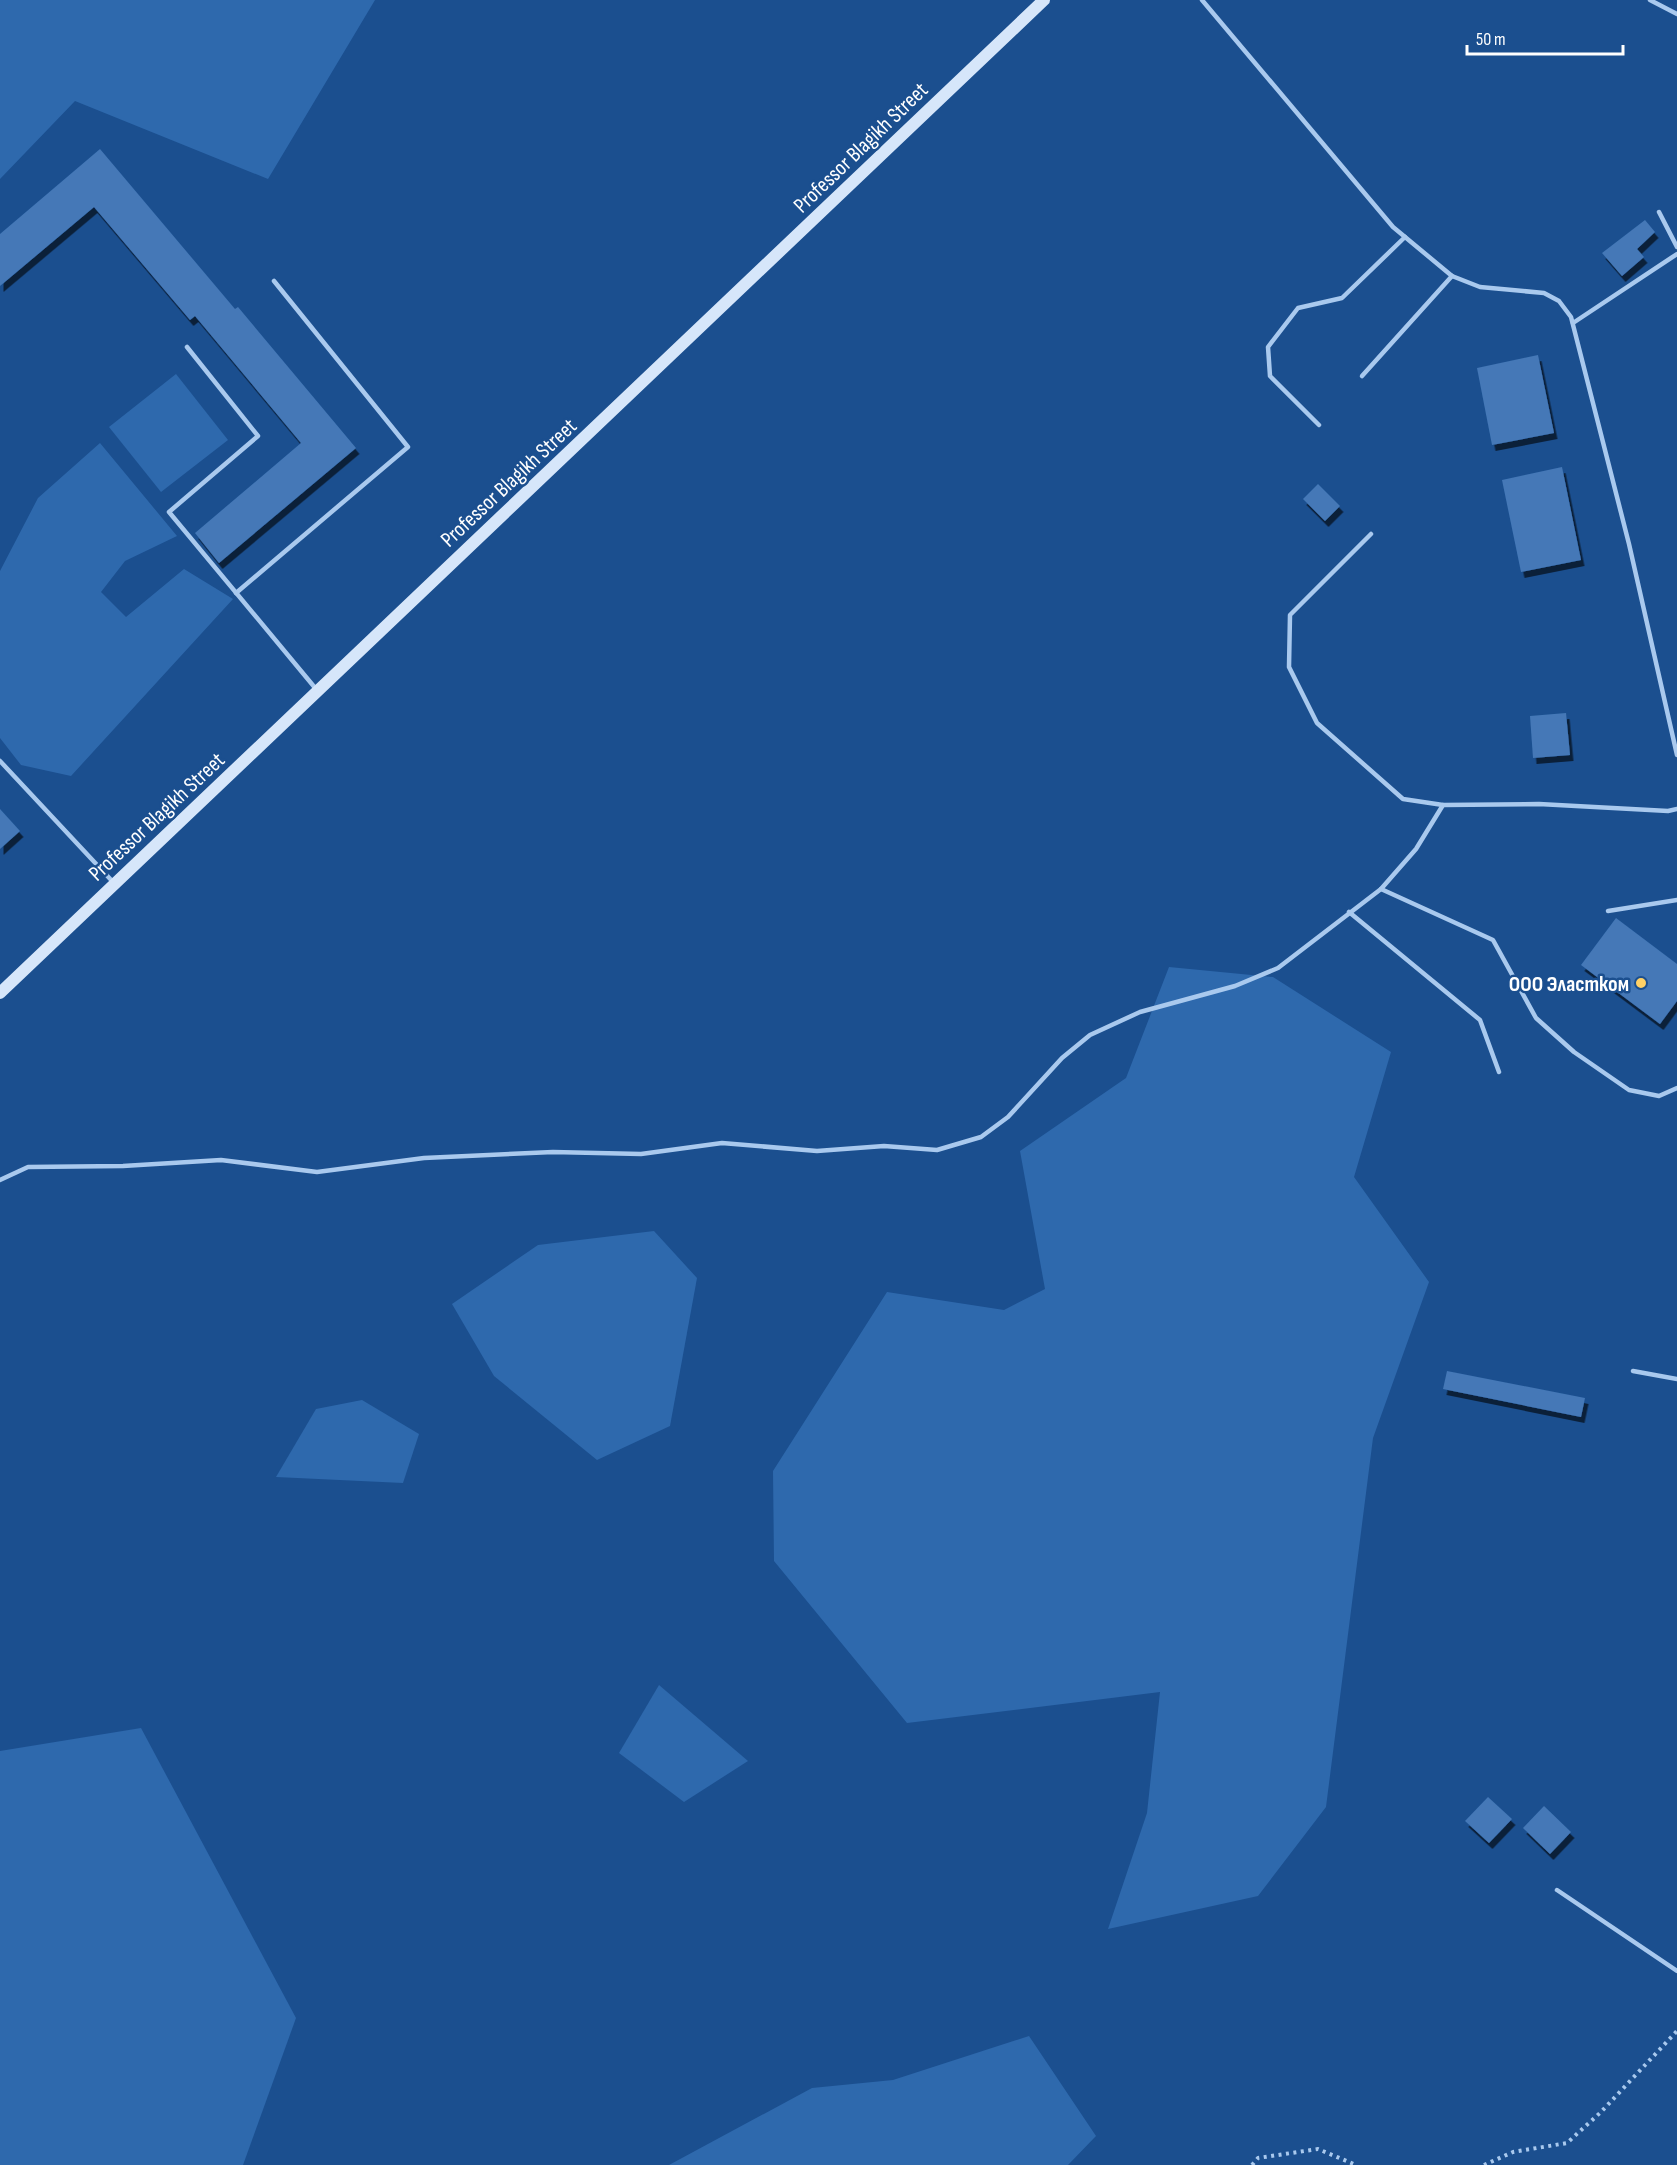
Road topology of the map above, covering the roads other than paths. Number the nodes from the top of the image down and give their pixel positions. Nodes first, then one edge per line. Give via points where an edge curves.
1 (1044, 0) edge
2 (1202, 0) edge
3 (1650, 0) edge
4 (1677, 14) edge
5 (1659, 212) dead end
6 (1405, 237) junction
7 (1677, 247) edge
8 (1677, 254) edge
9 (1452, 276) junction
10 (274, 281) dead end
11 (1573, 323) junction
12 (187, 347) dead end
13 (1362, 376) dead end
14 (1319, 425) dead end
15 (1371, 534) dead end
16 (236, 593) junction
17 (318, 692) junction
18 (1677, 755) edge
19 (0, 761) edge
20 (1443, 805) junction
21 (1677, 809) edge
22 (114, 884) junction
23 (1381, 889) junction
24 (1677, 900) edge
25 (1608, 911) dead end
26 (1350, 912) junction
27 (0, 993) edge
28 (1500, 1072) dead end
29 (1677, 1088) edge
30 (0, 1180) edge
31 (1632, 1371) dead end
32 (1677, 1379) edge
33 (1557, 1890) dead end
34 (1677, 1971) edge

1 - 17 main road, Professor Blagikh Street
2 - 6 lane
3 - 4 lane
5 - 7 lane
6 - 9 lane
6 - 14 lane via 1342,298 1298,308 1268,347 1270,376
8 - 11 lane
9 - 11 lane via 1480,287 1544,293 1558,301
9 - 13 lane
10 - 16 lane via 408,447
11 - 18 lane
12 - 16 lane via 258,436 169,512
15 - 20 lane via 1290,615 1289,667 1317,723 1403,799
16 - 17 lane
17 - 22 main road, Professor Blagikh Street
19 - 22 lane
20 - 21 lane
20 - 23 lane via 1416,849
22 - 27 main road, Professor Blagikh Street
23 - 26 lane
23 - 29 lane via 1493,940 1536,1018 1574,1052 1629,1090 1659,1096
24 - 25 lane
26 - 28 lane via 1480,1020
26 - 30 lane via 1278,968 1235,986 1140,1012 1090,1035 1062,1058 1008,1117 981,1137 937,1150 884,1146 817,1151 722,1143 641,1154 553,1152 424,1158 317,1172 221,1160 28,1167
31 - 32 lane
33 - 34 lane

